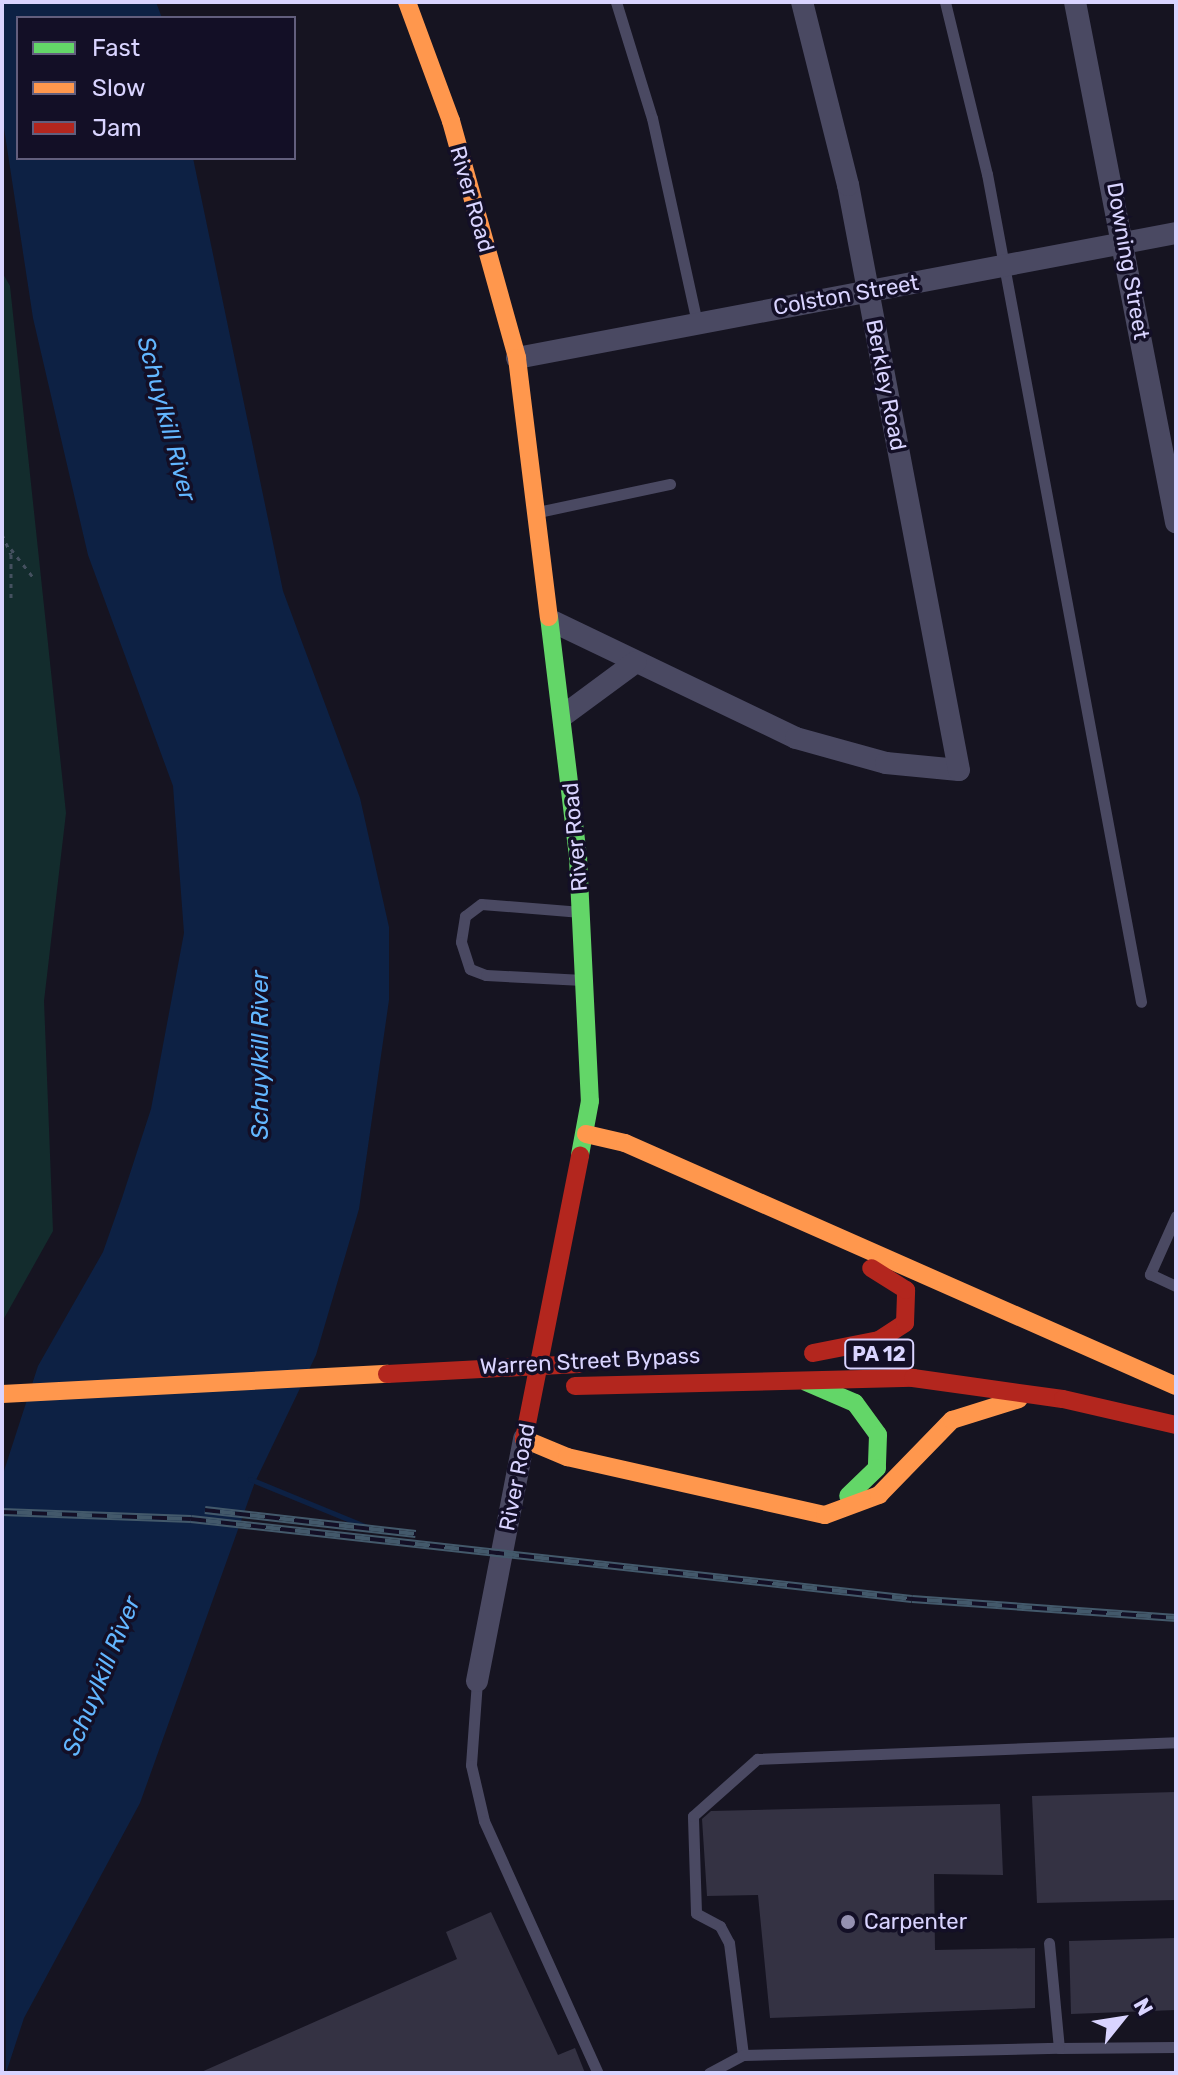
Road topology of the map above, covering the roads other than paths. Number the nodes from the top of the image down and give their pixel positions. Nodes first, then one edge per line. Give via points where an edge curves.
1 (407, 2) edge
2 (616, 2) edge
3 (802, 2) edge
4 (945, 2) edge
5 (1075, 2) edge
6 (1176, 233) edge
7 (1124, 244) junction
8 (1003, 267) junction
9 (868, 290) junction
10 (697, 323) junction
11 (517, 358) junction
12 (670, 484) dead end
13 (536, 512) junction
14 (1176, 522) edge
15 (554, 622) junction
16 (636, 662) junction
17 (564, 715) junction
18 (581, 912) junction
19 (586, 981) junction
20 (1141, 1002) dead end
21 (586, 1134) junction
22 (1176, 1216) edge
23 (1176, 1286) edge
24 (789, 1353) dead end
25 (813, 1353) junction
26 (902, 1354) dead end
27 (587, 1363) dead end
28 (767, 1376) junction
29 (1115, 1383) dead end
30 (1176, 1386) edge
31 (2, 1394) edge
32 (1176, 1397) edge
33 (1063, 1399) junction
34 (288, 1401) dead end
35 (257, 1403) dead end
36 (177, 1407) dead end
37 (145, 1409) dead end
38 (97, 1411) dead end
39 (1176, 1425) edge
40 (524, 1439) junction
41 (477, 1681) joint
42 (1176, 1742) edge
43 (1049, 1943) dead end
44 (1176, 2047) edge
45 (1059, 2048) junction
46 (743, 2055) junction
47 (598, 2073) edge
48 (709, 2073) edge

1 - 11 main road, River Road via 451,121
2 - 10 lane via 652,118
3 - 9 street, Berkley Road
4 - 8 lane
5 - 7 street, Downing Street
6 - 7 street, Colston Street
7 - 8 street, Colston Street
7 - 14 street, Downing Street
8 - 9 street, Colston Street
8 - 20 lane
9 - 10 street, Colston Street
9 - 16 street, Berkley Road via 959,770 886,763 796,738
10 - 11 street, Colston Street
11 - 13 main road, River Road
12 - 13 lane
13 - 15 main road, River Road
15 - 16 street
15 - 17 main road, River Road
16 - 17 street
17 - 18 main road, River Road
18 - 19 main road, River Road
18 - 19 lane via 481,904 465,916 461,942 470,969 486,975
19 - 21 main road, River Road
21 - 25 main road via 619,1157 886,1274 906,1290 910,1314 898,1330
21 - 30 main road via 625,1143
21 - 40 main road, River Road
22 - 23 lane via 1150,1274
24 - 25 main road, PA 12
25 - 26 main road, PA 12
27 - 31 main road, Warren Street Bypass, bridge
28 - 33 main road, Warren Street Bypass / PA 12 via 913,1378
28 - 34 main road, Warren Street Bypass / PA 12
28 - 40 main road via 829,1388 865,1412 880,1447 863,1486 810,1501 570,1443
29 - 32 main road
33 - 39 main road, Warren Street Bypass / PA 12
33 - 40 main road via 1011,1399 965,1412 879,1495 825,1515 582,1461
35 - 36 main road
37 - 38 main road
40 - 41 street, River Road
41 - 47 lane via 471,1765 484,1821
42 - 46 lane via 757,1759 693,1816 696,1913 720,1926 729,1943
43 - 45 lane
44 - 45 lane
45 - 46 lane
46 - 48 lane

